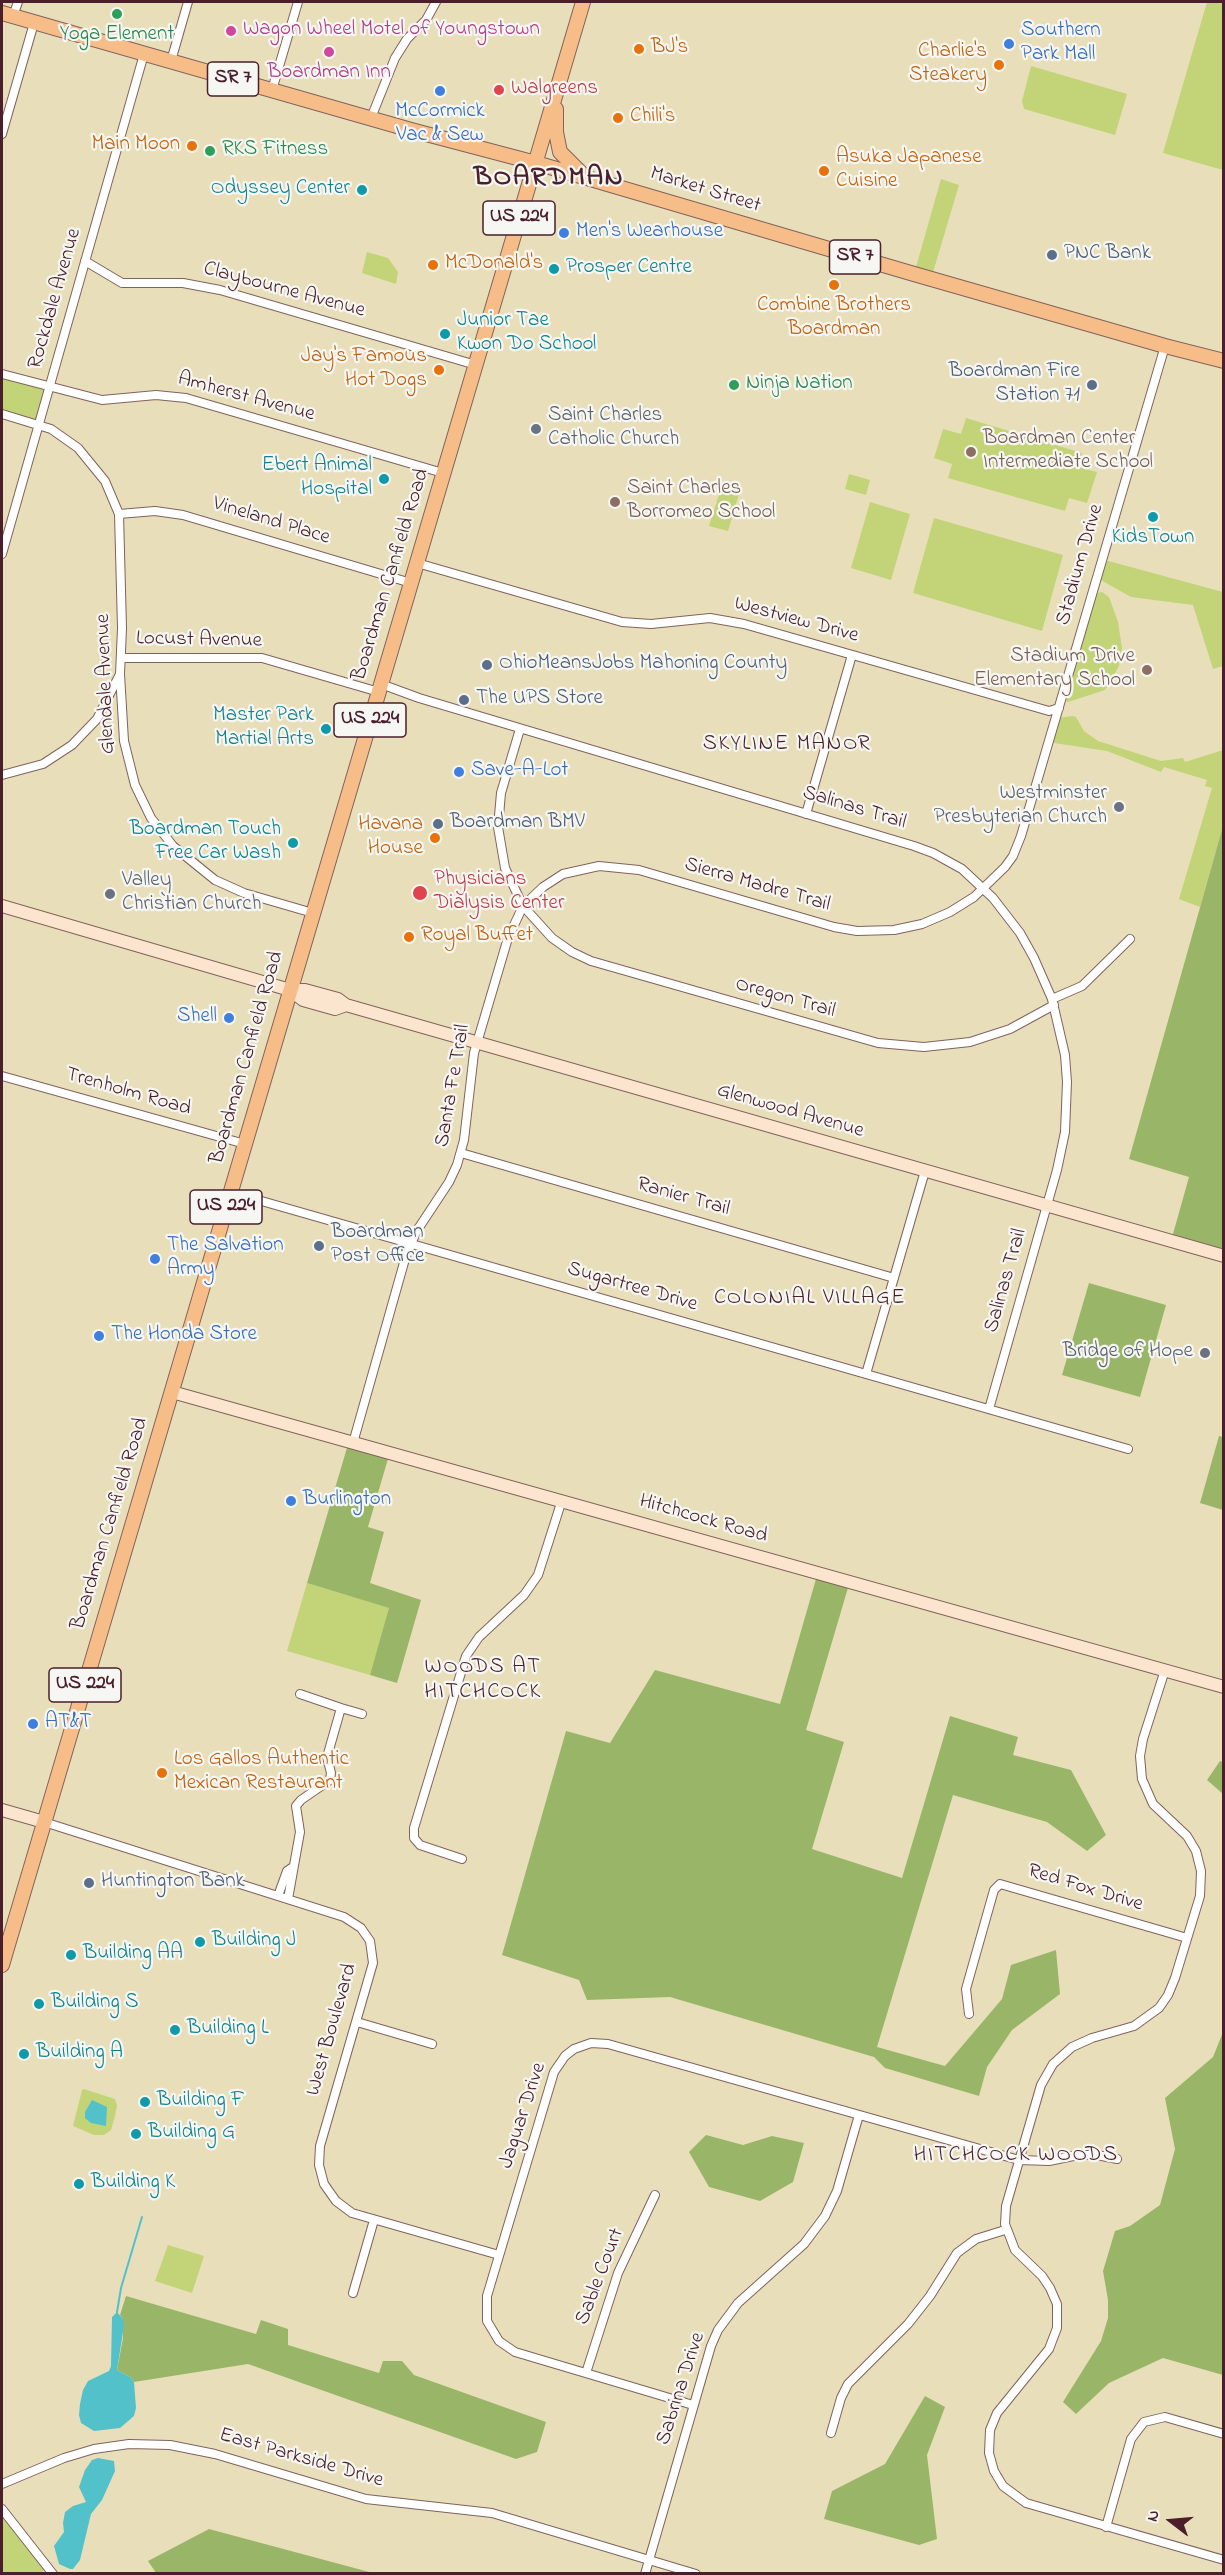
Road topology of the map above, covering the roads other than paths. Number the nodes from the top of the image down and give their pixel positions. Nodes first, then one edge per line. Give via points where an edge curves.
1 (18, 2) edge
2 (188, 2) edge
3 (298, 2) edge
4 (436, 2) edge
5 (584, 2) edge
6 (7, 15) edge
7 (34, 22) junction
8 (144, 54) junction
9 (171, 62) junction
10 (558, 87) junction
11 (272, 90) junction
12 (371, 118) junction
13 (2, 134) edge
14 (536, 163) junction
15 (585, 177) junction
16 (85, 261) junction
17 (1165, 346) junction
18 (1224, 361) edge
19 (476, 365) junction
20 (2, 374) edge
21 (49, 388) junction
22 (2, 414) edge
23 (39, 424) junction
24 (444, 473) junction
25 (118, 514) junction
26 (2, 554) edge
27 (417, 563) junction
28 (411, 583) junction
29 (852, 655) junction
30 (122, 658) junction
31 (120, 674) junction
32 (380, 688) junction
33 (1059, 708) junction
34 (520, 729) junction
35 (2, 775) edge
36 (807, 814) junction
37 (984, 888) junction
38 (2, 906) edge
39 (523, 906) junction
40 (313, 913) junction
41 (1130, 939) dead end
42 (290, 990) junction
43 (1053, 1002) junction
44 (477, 1043) junction
45 (2, 1076) edge
46 (245, 1144) junction
47 (461, 1153) junction
48 (925, 1171) junction
49 (230, 1192) junction
50 (1047, 1206) junction
51 (411, 1244) junction
52 (1224, 1256) edge
53 (894, 1278) junction
54 (866, 1374) junction
55 (172, 1392) junction
56 (989, 1409) junction
57 (353, 1443) junction
58 (1128, 1449) dead end
59 (562, 1500) junction
60 (1165, 1670) junction
61 (1224, 1686) edge
62 (300, 1694) dead end
63 (341, 1708) junction
64 (362, 1714) dead end
65 (2, 1810) edge
66 (44, 1822) junction
67 (462, 1859) dead end
68 (293, 1867) junction
69 (278, 1896) junction
70 (288, 1899) junction
71 (1187, 1938) junction
72 (2, 1965) edge
73 (969, 2014) dead end
74 (357, 2022) junction
75 (432, 2044) dead end
76 (859, 2115) junction
77 (1117, 2159) dead end
78 (1018, 2160) junction
79 (656, 2195) dead end
80 (374, 2220) junction
81 (1005, 2230) junction
82 (500, 2255) junction
83 (353, 2293) dead end
84 (586, 2373) junction
85 (693, 2405) junction
86 (831, 2433) dead end
87 (1224, 2434) edge
88 (2, 2484) edge
89 (2, 2509) edge
90 (1106, 2527) junction
91 (650, 2560) junction
92 (1224, 2560) edge
93 (53, 2574) edge
94 (645, 2574) edge
95 (696, 2574) edge

1 - 6 street
2 - 9 street
3 - 11 street
4 - 12 street via 395,58
5 - 10 main road, US 224
6 - 7 main road, Market Street / SR 7
7 - 8 main road, Market Street / SR 7
7 - 13 street
8 - 9 main road, Market Street / SR 7
8 - 16 street, Rockdale Avenue
9 - 11 main road, Market Street / SR 7
10 - 14 main road, US 224
10 - 15 main road via 558,143 565,158
11 - 12 main road, Market Street / SR 7
12 - 14 main road, Market Street / SR 7
14 - 15 main road, Market Street / SR 7
14 - 19 main road, Boardman Canfield Road / US 224
15 - 17 main road, Market Street / SR 7
16 - 19 street, Claybourne Avenue via 122,283 183,283 220,290
16 - 21 street, Rockdale Avenue
17 - 18 main road, Market Street / SR 7
17 - 33 street, Stadium Drive
19 - 24 main road, Boardman Canfield Road / US 224
20 - 21 street, Amherst Avenue
21 - 23 street, Rockdale Avenue
21 - 24 street, Amherst Avenue via 102,400 156,395 186,398
22 - 23 street, Glendale Avenue
23 - 25 street, Glendale Avenue via 66,439 88,458 105,481
23 - 26 street, Rockdale Avenue
24 - 27 main road, Boardman Canfield Road / US 224
25 - 28 street, Vineland Place via 154,511 183,515
25 - 30 street, Glendale Avenue
27 - 28 main road, Boardman Canfield Road / US 224
27 - 29 street, Westview Drive via 622,622 724,619
28 - 32 main road, Boardman Canfield Road / US 224
29 - 33 street, Westview Drive via 1049,711
29 - 36 street
30 - 31 street, Glendale Avenue
30 - 32 street, Locust Avenue via 262,658
31 - 35 street via 97,718 72,745 43,764
31 - 40 street, Glendale Avenue via 124,741 130,769 142,802 162,832 185,858 215,880 244,893
32 - 34 street, Salinas Trail
32 - 40 main road, Boardman Canfield Road / US 224
33 - 37 street, Stadium Drive via 1017,848
34 - 36 street, Salinas Trail
34 - 39 street via 501,793 498,827 505,868
36 - 37 street, Salinas Trail via 933,853 962,869
37 - 39 street, Sierra Madre Trail via 936,919 879,931 834,927 639,870 613,866 587,867 563,874
37 - 43 street, Salinas Trail via 1020,933
38 - 42 street, Glenwood Avenue
39 - 43 street, Oregon Trail via 552,938 591,961 878,1043 924,1047 970,1042 1010,1029
39 - 44 street, Santa Fe Trail via 508,938
40 - 42 main road, Boardman Canfield Road / US 224
41 - 43 street, Oregon Trail via 1082,986
42 - 44 street, Glenwood Avenue via 314,992
42 - 46 main road, Boardman Canfield Road / US 224
43 - 50 street, Salinas Trail via 1065,1055 1067,1108 1062,1151
44 - 47 street, Santa Fe Trail
44 - 48 street, Glenwood Avenue
45 - 46 street, Trenholm Road
46 - 49 main road, Boardman Canfield Road / US 224
47 - 51 street, Santa Fe Trail via 449,1182
47 - 53 street, Ranier Trail
48 - 50 street, Glenwood Avenue
48 - 53 street
49 - 51 street, Sugartree Drive
49 - 55 main road, Boardman Canfield Road / US 224
50 - 52 street, Glenwood Avenue
50 - 56 street, Salinas Trail
51 - 54 street, Sugartree Drive
51 - 57 street, Santa Fe Trail
53 - 54 street
54 - 56 street, Sugartree Drive
55 - 57 street, Hitchcock Road
55 - 66 main road, Boardman Canfield Road / US 224
56 - 58 street, Sugartree Drive
57 - 59 street, Hitchcock Road
59 - 60 street, Hitchcock Road
59 - 67 street via 538,1575 466,1656 414,1828 414,1838 420,1845
60 - 61 street, Hitchcock Road
60 - 71 street via 1143,1739 1140,1767 1149,1798 1187,1836 1200,1863 1201,1889
62 - 63 street
63 - 64 street
63 - 68 street via 327,1757 330,1780 296,1806 300,1832
65 - 66 street, West Boulevard
66 - 69 street, West Boulevard
66 - 72 main road, Boardman Canfield Road / US 224
68 - 69 street via 287,1870
68 - 70 street
69 - 70 street, West Boulevard
70 - 74 street, West Boulevard via 348,1919 367,1937 374,1963
71 - 73 street, Red Fox Drive via 1000,1884 994,1890 966,1989
71 - 78 street via 1171,1989 1154,2013 1129,2029 1079,2043 1053,2064 1041,2085
74 - 75 street
74 - 80 street, West Boulevard via 320,2146 319,2165 324,2184 336,2201
76 - 78 street, Jaguar Drive
76 - 82 street, Jaguar Drive via 608,2044 582,2045 565,2056 554,2072
76 - 85 street, Sabrina Drive via 837,2191 825,2216 804,2244 749,2290 728,2315 711,2346
77 - 78 street, Jaguar Drive via 1078,2155
78 - 81 street via 1005,2205
79 - 84 street, Sable Court via 618,2273
80 - 82 street, West Boulevard
80 - 83 street
81 - 86 street via 976,2239 957,2253 908,2324 848,2384
81 - 90 street via 1015,2250 1050,2288 1058,2320 1049,2349 994,2418 988,2441 994,2471 1003,2486 1022,2501
82 - 84 street, Jaguar Drive via 486,2305 495,2337 515,2352
84 - 85 street, Jaguar Drive
85 - 91 street, Sabrina Drive
87 - 90 street via 1165,2417 1144,2422 1131,2439
88 - 91 street, East Parkside Drive via 64,2457 94,2449 129,2444 170,2445 215,2454 366,2499 492,2512
89 - 93 street
90 - 92 street
91 - 94 street, Sabrina Drive
91 - 95 street, East Parkside Drive

